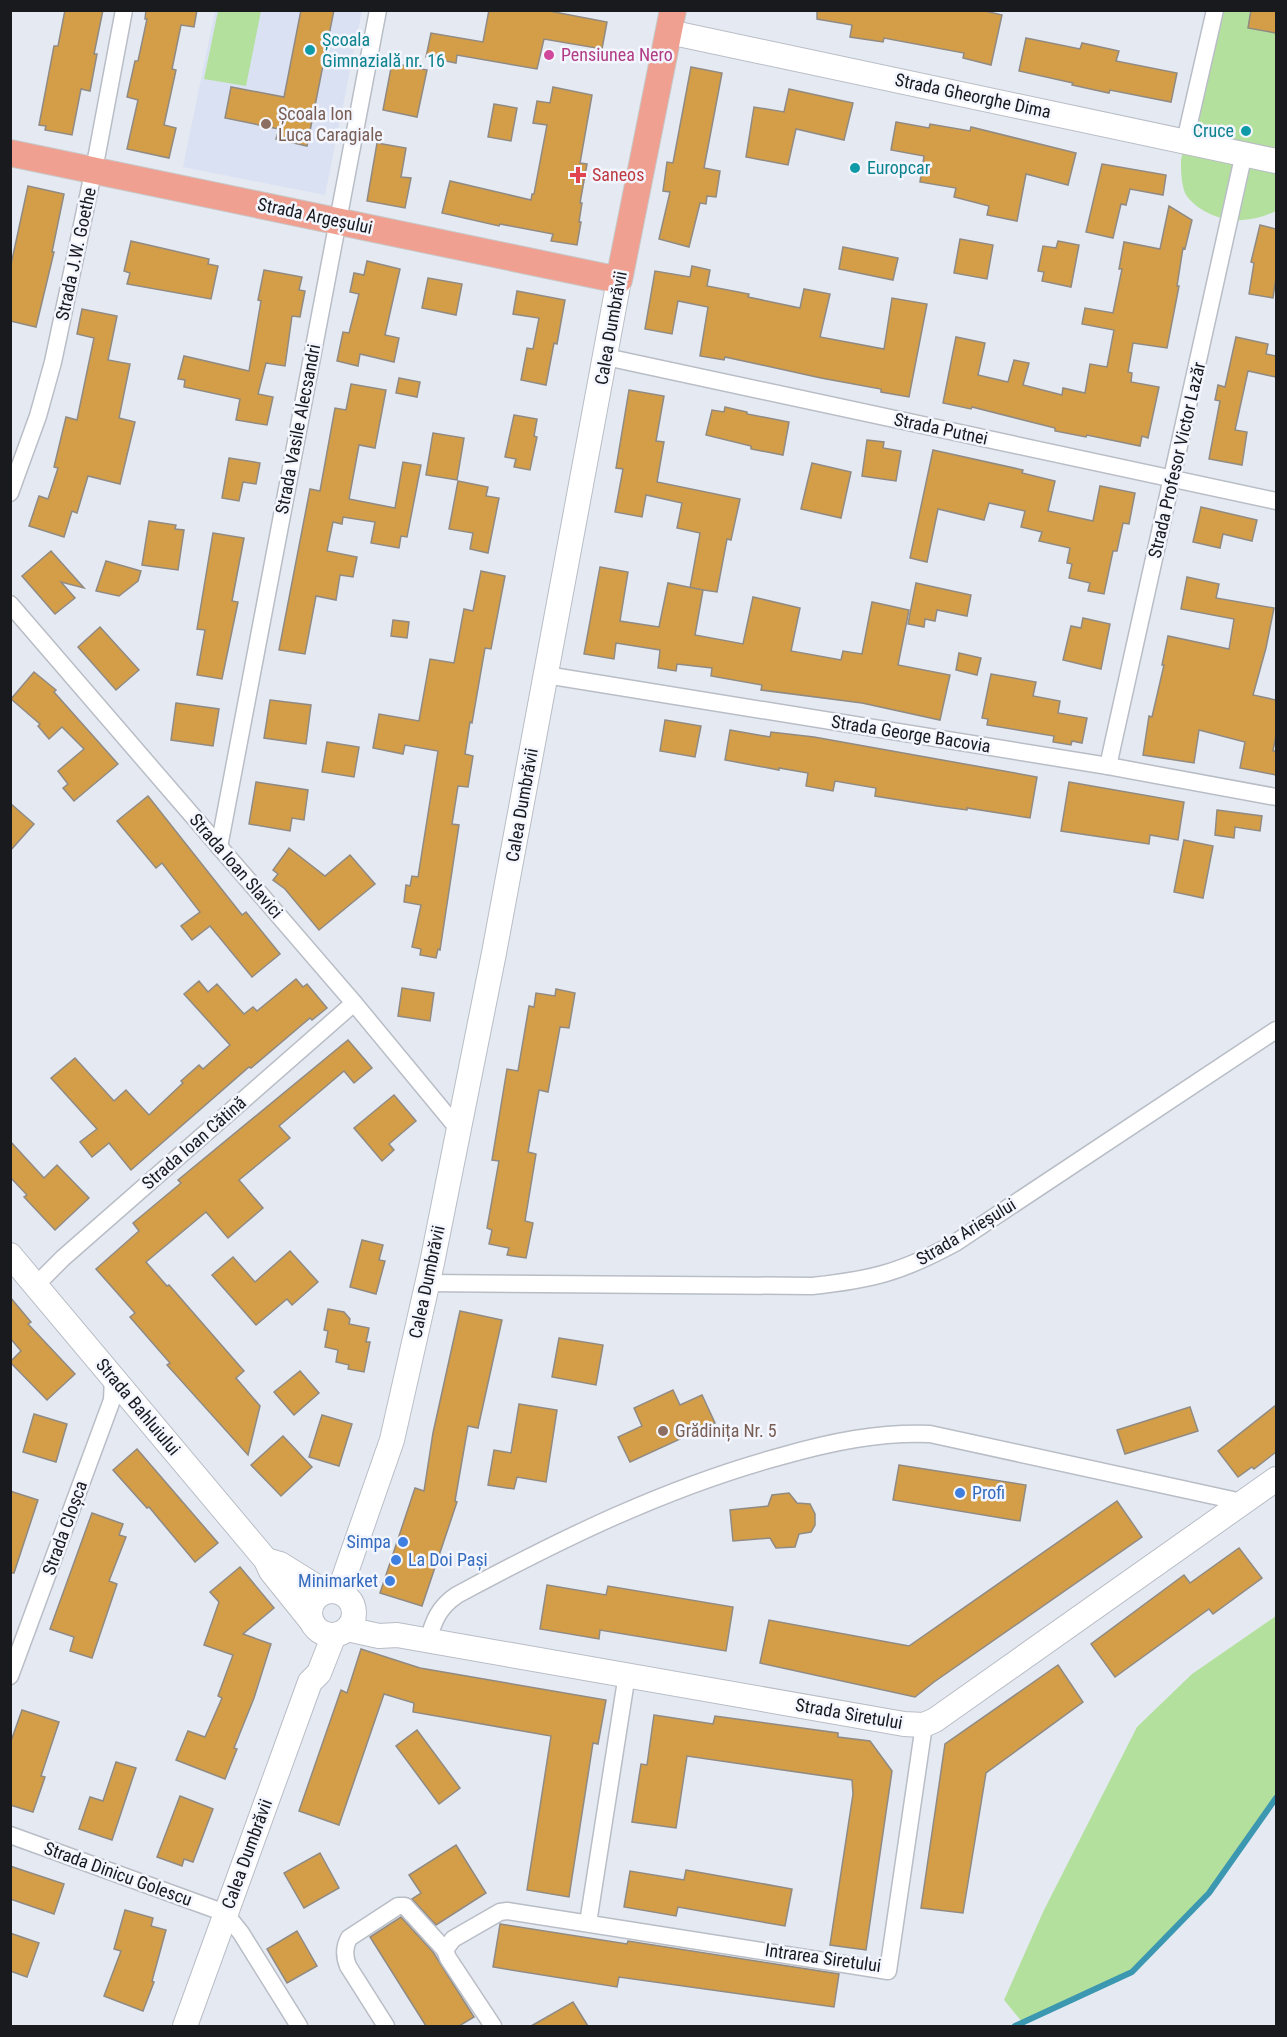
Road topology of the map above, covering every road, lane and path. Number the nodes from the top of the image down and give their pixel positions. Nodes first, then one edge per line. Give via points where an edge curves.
1 (124, 10) edge
2 (378, 10) edge
3 (1215, 10) edge
4 (671, 21) edge
5 (1185, 141) junction
6 (10, 153) edge
7 (1244, 153) junction
8 (1276, 161) edge
9 (94, 169) junction
10 (338, 221) junction
11 (619, 280) junction
12 (606, 357) junction
13 (1172, 479) junction
14 (10, 493) edge
15 (1276, 501) edge
16 (10, 604) edge
17 (546, 675) junction
18 (1108, 766) junction
19 (1276, 797) edge
20 (219, 847) junction
21 (354, 1003) junction
22 (1276, 1030) edge
23 (459, 1130) junction
24 (10, 1255) edge
25 (427, 1283) junction
26 (36, 1285) junction
27 (114, 1378) junction
28 (1276, 1479) edge
29 (1242, 1502) junction
30 (266, 1560) junction
31 (332, 1592) junction
32 (333, 1626) junction
33 (428, 1640) junction
34 (627, 1674) junction
35 (10, 1676) edge
36 (924, 1725) junction
37 (10, 1835) edge
38 (225, 1913) junction
39 (588, 1923) junction
40 (446, 1950) junction
41 (185, 2026) edge
42 (299, 2026) edge
43 (386, 2026) edge
44 (493, 2026) edge

1 - 9 street, Strada J.W. Goethe
2 - 10 street, Strada Vasile Alecsandri
3 - 5 street
4 - 5 main road, Strada Gheorghe Dima
4 - 11 main road, Calea Dumbrăvii
5 - 7 main road, Strada Gheorghe Dima
6 - 9 main road, Strada Argeșului
7 - 8 main road, Strada Gheorghe Dima
7 - 13 street, Strada Profesor Victor Lazăr
9 - 10 main road, Strada Argeșului
9 - 14 street, Strada J.W. Goethe via 53,362
10 - 11 main road, Strada Argeșului
10 - 20 street, Strada Vasile Alecsandri
11 - 12 main road, Calea Dumbrăvii
12 - 13 street, Strada Putnei
12 - 17 main road, Calea Dumbrăvii
13 - 15 street, Strada Putnei
13 - 18 street, Strada Profesor Victor Lazăr
16 - 20 street, Strada Ioan Slavici
17 - 18 street, Strada George Bacovia
17 - 23 main road, Calea Dumbrăvii
18 - 19 street, Strada George Bacovia
20 - 21 street, Strada Ioan Slavici
21 - 23 street, Strada Ioan Slavici
21 - 26 street, Strada Ioan Cătină
22 - 25 street, Strada Arieșului via 955,1243 889,1274 812,1286
23 - 25 main road, Calea Dumbrăvii
24 - 26 main road, Strada Bahluiului
25 - 31 main road, Calea Dumbrăvii via 392,1440
26 - 27 main road, Strada Bahluiului
27 - 30 main road, Strada Bahluiului
27 - 35 street, Strada Cloșca via 112,1400
28 - 29 main road, Strada Siretului
29 - 33 street via 930,1434 865,1437 814,1447 714,1476 569,1536 450,1600 435,1617
29 - 36 main road, Strada Siretului
30 - 31 main road, Strada Bahluiului
30 - 32 main road, Strada Bahluiului via 271,1571
31 - 32 main road via 350,1600
31 - 32 main road, Calea Dumbrăvii via 313,1601 310,1615
32 - 33 main road, Strada Siretului via 379,1636
32 - 38 main road, Calea Dumbrăvii via 320,1673 310,1682
33 - 34 main road, Strada Siretului
34 - 36 main road, Strada Siretului
34 - 39 street
36 - 39 street, Intrarea Siretului via 888,1971
37 - 38 street, Strada Dinicu Golescu
38 - 41 main road, Calea Dumbrăvii
38 - 42 street
39 - 40 street, Intrarea Siretului via 500,1912 453,1939
40 - 43 street via 405,1906 398,1906 349,1938 344,1956 348,1966
40 - 44 street

